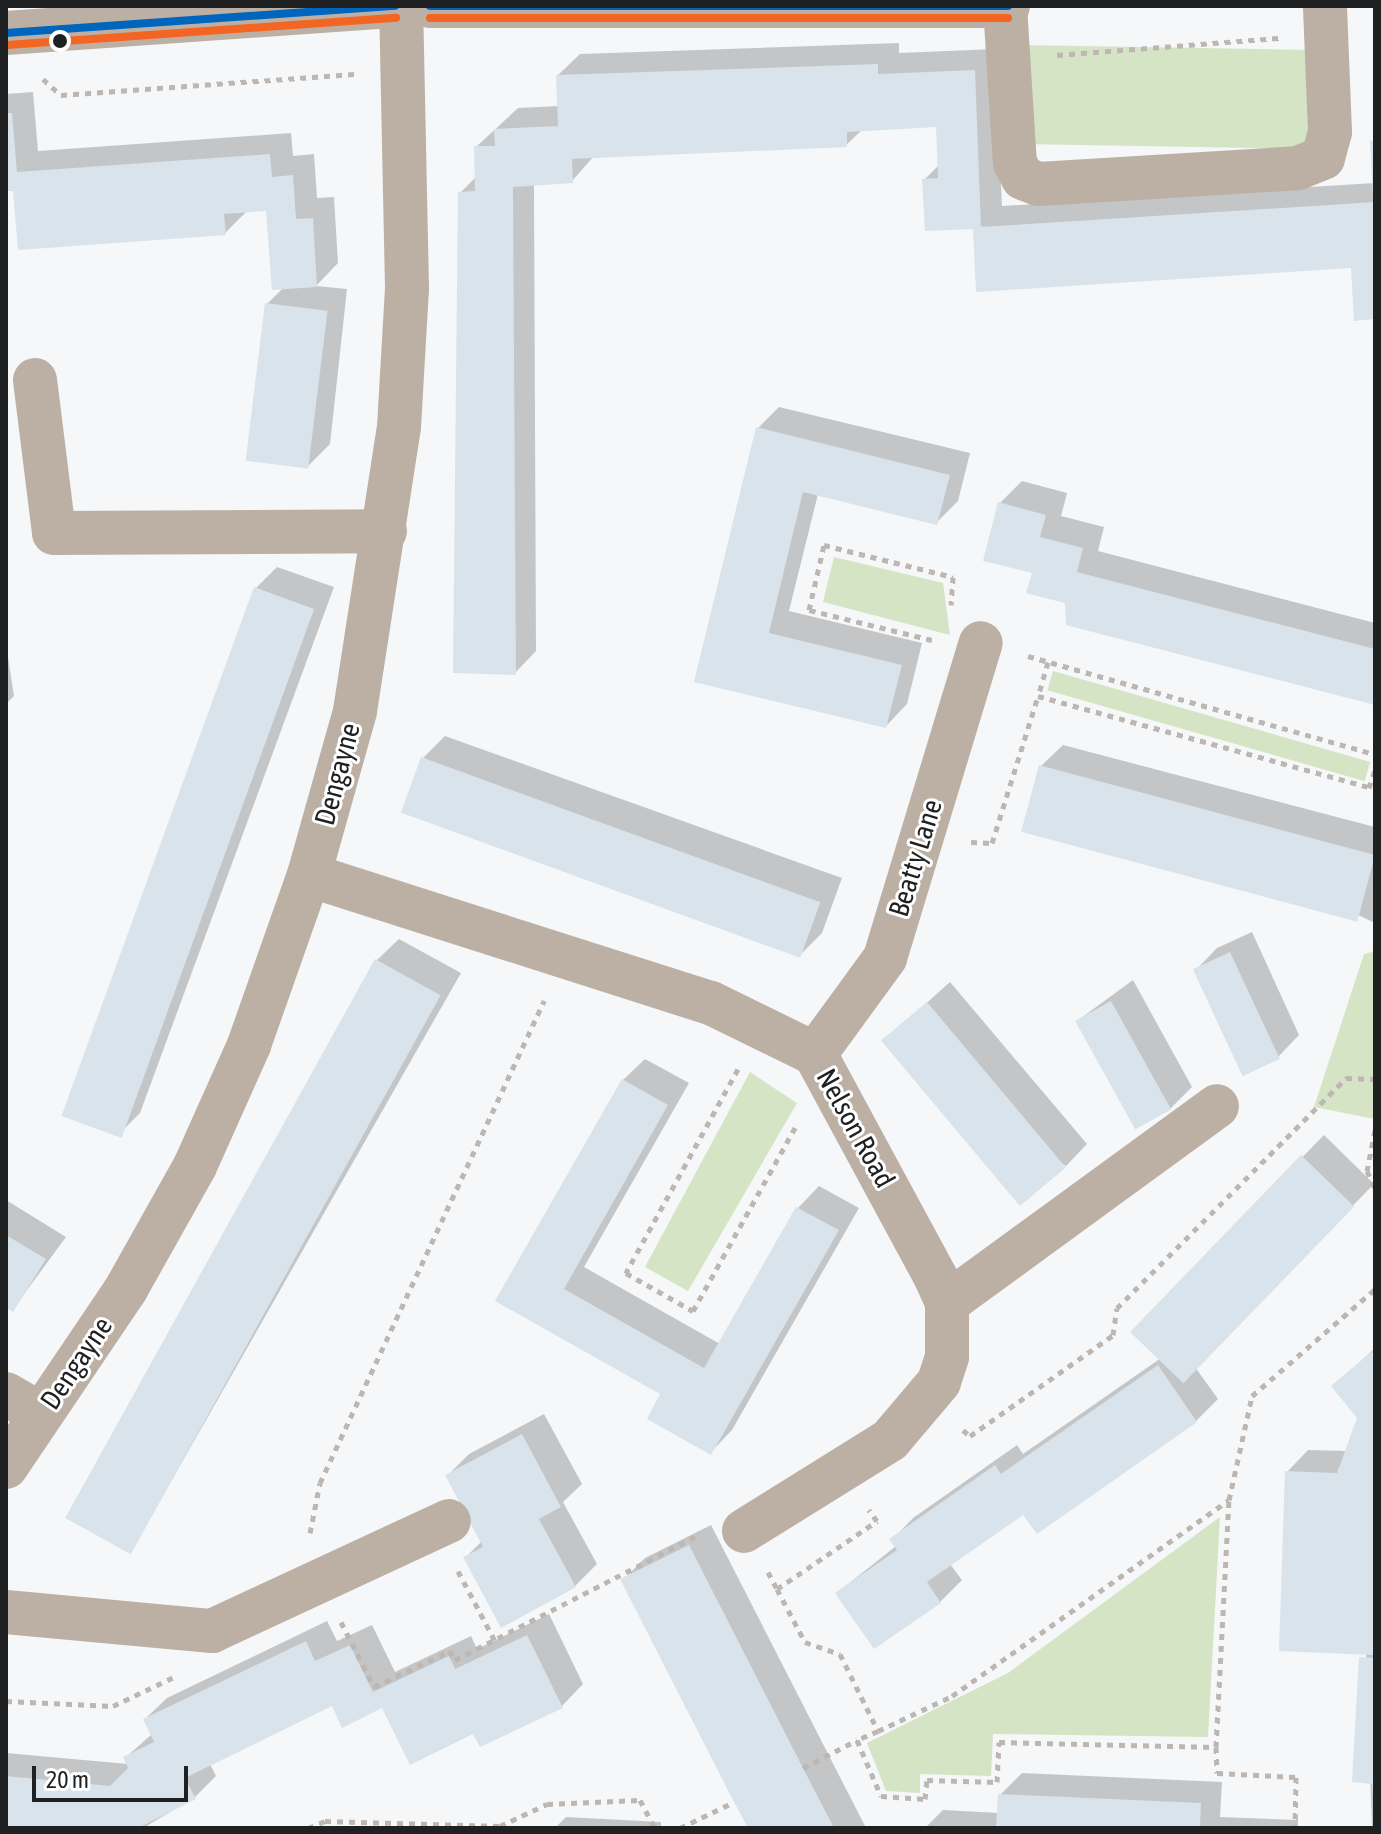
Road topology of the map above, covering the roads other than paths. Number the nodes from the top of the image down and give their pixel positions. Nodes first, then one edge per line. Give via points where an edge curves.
1 (395, 6) edge
2 (401, 6) edge
3 (430, 6) edge
4 (1007, 6) edge
5 (1325, 6) edge
6 (6, 33) edge
7 (35, 380) dead end
8 (385, 531) junction
9 (970, 640) road end
10 (309, 875) junction
11 (815, 1054) junction
12 (1217, 1106) dead end
13 (947, 1303) junction
14 (23, 1404) edge
15 (6, 1467) edge
16 (449, 1521) road end
17 (744, 1531) dead end
18 (6, 1612) edge

1 - 6 street
2 - 8 street, Dengayne via 407,288
3 - 4 street
4 - 5 street via 1015,163 1023,178 1039,184 1298,168 1323,158 1330,132
7 - 8 street via 54,533
8 - 10 street, Dengayne via 355,711
9 - 11 street, Beatty Lane via 885,958
10 - 11 street, Nelson Road via 711,1003
10 - 14 street, Dengayne via 249,1045 195,1166 126,1289
11 - 13 street, Nelson Road
12 - 13 street
13 - 17 street, Nelson Road via 947,1357 917,1412 890,1440
14 - 15 street, Dengayne
16 - 18 street via 212,1631

